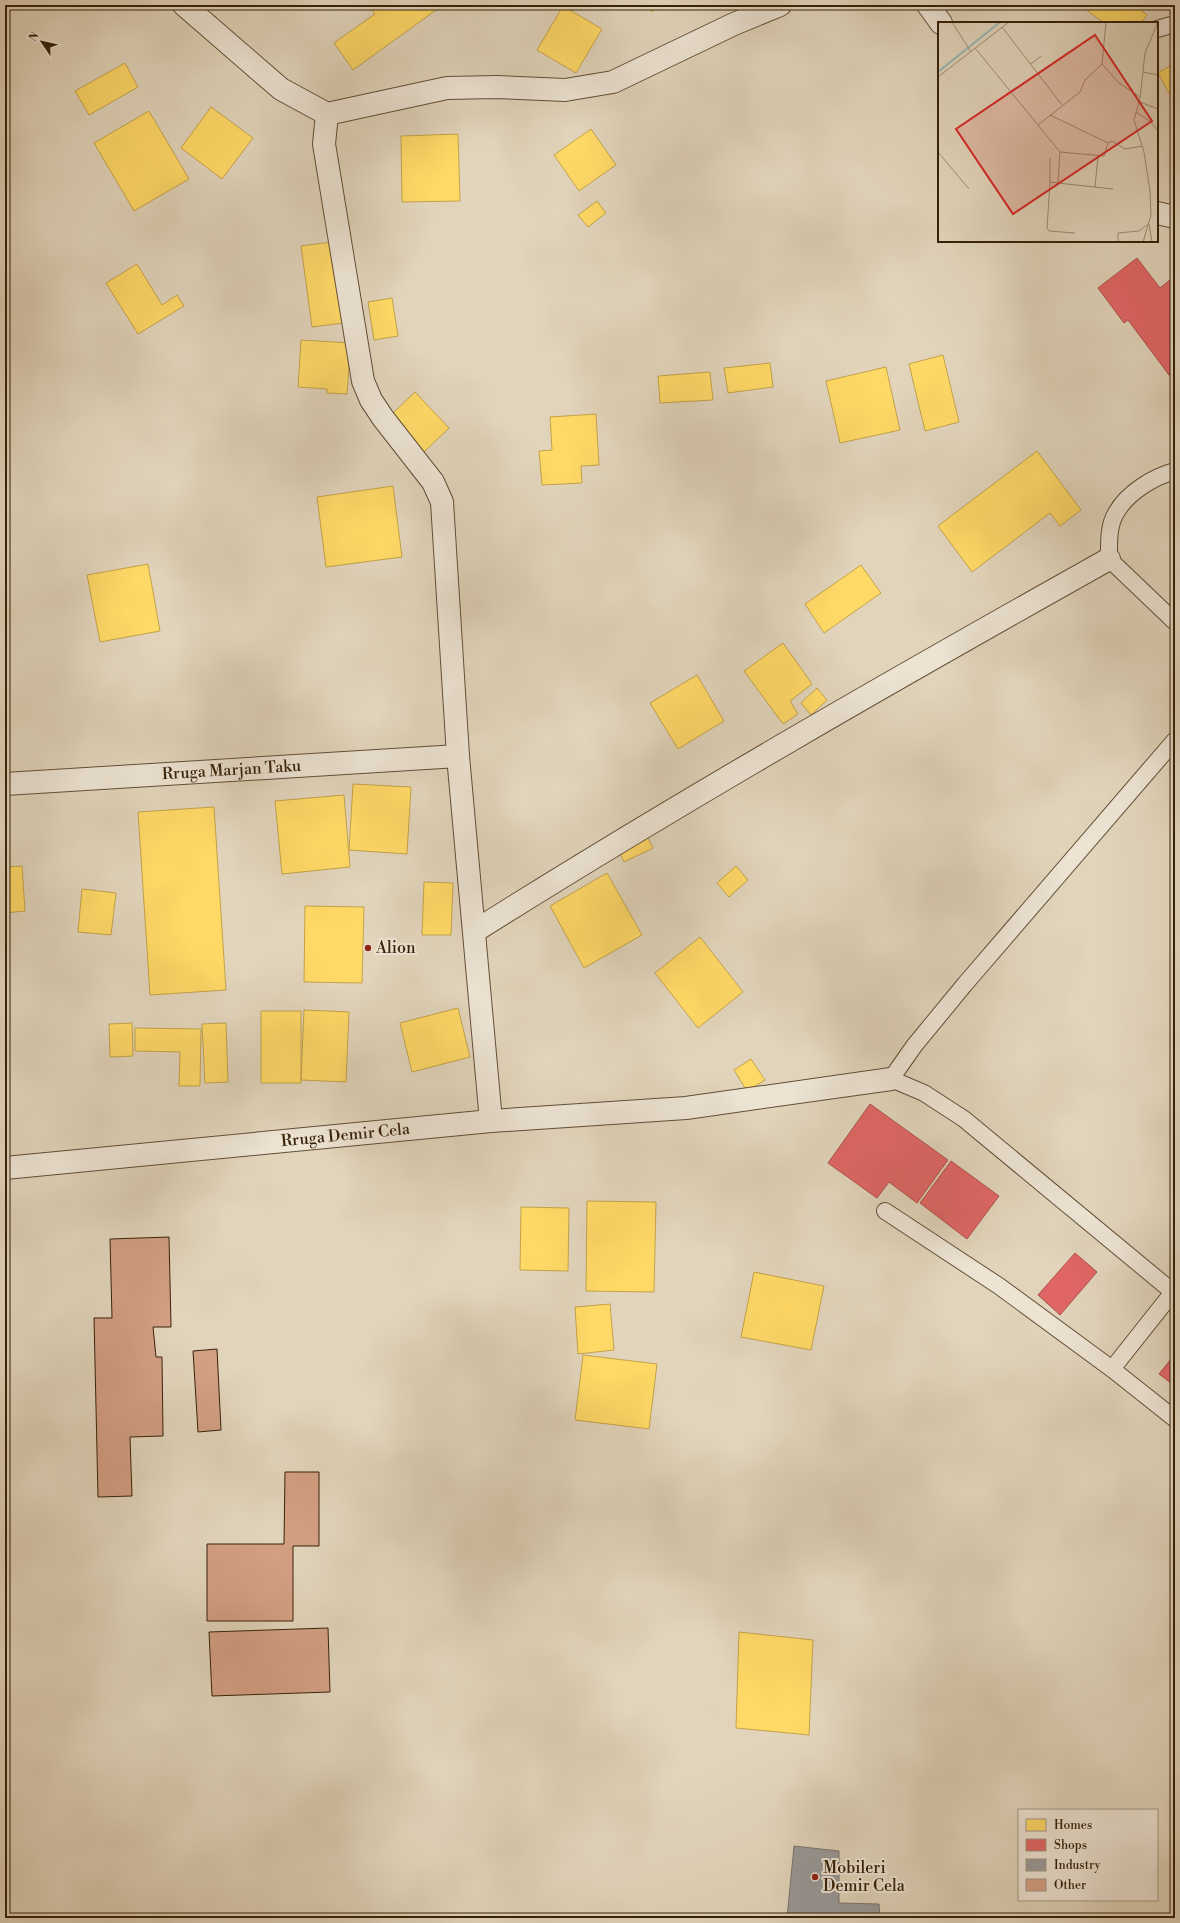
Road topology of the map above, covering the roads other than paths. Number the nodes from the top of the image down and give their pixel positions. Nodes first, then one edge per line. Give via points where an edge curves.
1 (184, 5) edge
2 (780, 5) edge
3 (928, 5) edge
4 (940, 22) edge
5 (1175, 24) edge
6 (1158, 29) edge
7 (327, 114) junction
8 (1158, 213) edge
9 (1175, 217) edge
10 (1175, 471) edge
11 (1109, 559) junction
12 (1175, 622) edge
13 (1172, 747) edge
14 (458, 756) junction
15 (5, 784) edge
16 (475, 931) junction
17 (890, 1079) junction
18 (491, 1121) junction
19 (5, 1168) edge
20 (886, 1211) dead end
21 (1174, 1290) edge
22 (1112, 1369) junction
23 (1175, 1420) edge

1 - 7 street via 281,89
2 - 7 street via 734,24 613,82 565,90 447,88
3 - 4 street
5 - 6 lane
7 - 14 street via 324,144 363,381 371,400 433,482 442,502
8 - 9 street
10 - 11 lane via 1138,489 1116,514 1109,538
11 - 12 lane
11 - 16 street via 725,777
13 - 17 lane via 960,990
14 - 15 street, Rruga Marjan Taku
14 - 16 street
16 - 18 street
17 - 18 street, Rruga Demir Cela via 686,1108
17 - 21 lane via 924,1093 964,1119
18 - 19 street, Rruga Demir Cela
20 - 22 lane via 1000,1286
21 - 22 lane
22 - 23 lane

